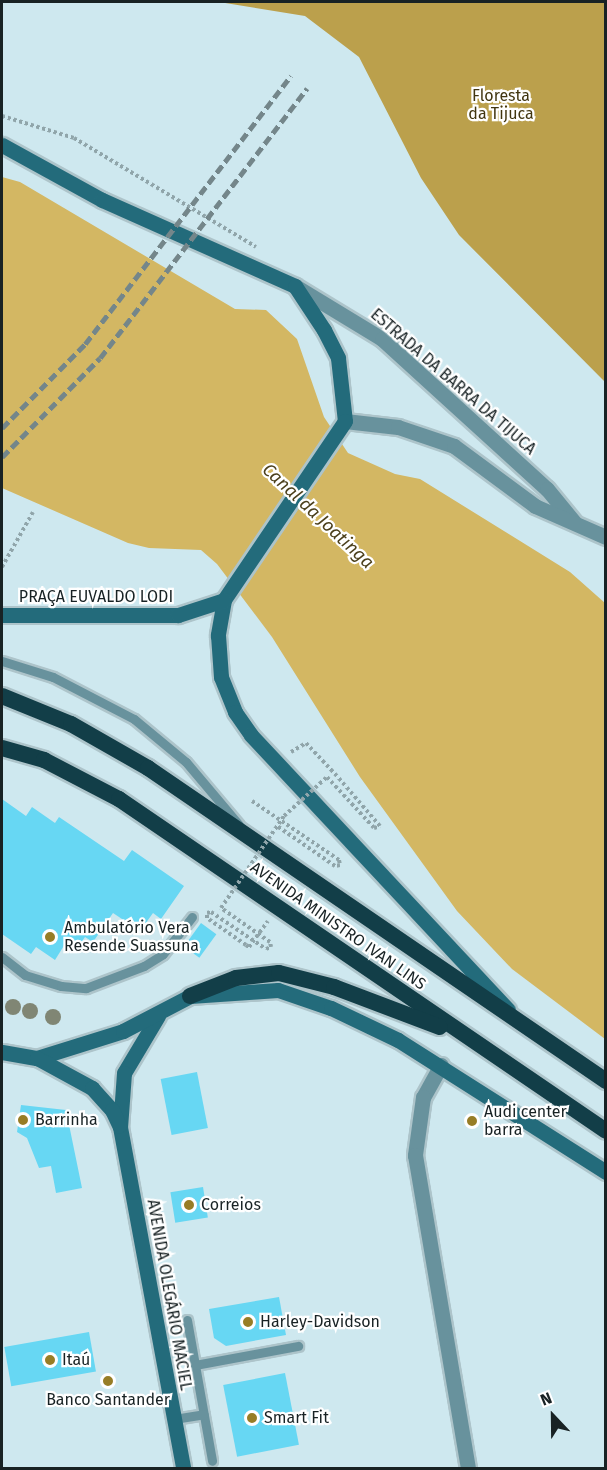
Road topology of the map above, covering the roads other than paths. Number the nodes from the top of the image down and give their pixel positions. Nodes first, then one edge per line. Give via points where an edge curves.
1 (2, 145) edge
2 (295, 286) junction
3 (343, 425) junction
4 (574, 522) junction
5 (606, 537) edge
6 (228, 595) junction
7 (2, 615) edge
8 (2, 661) edge
9 (2, 696) edge
10 (2, 748) edge
11 (253, 843) junction
12 (192, 918) dead end
13 (2, 957) edge
14 (190, 996) junction
15 (158, 1015) junction
16 (525, 1028) junction
17 (461, 1034) junction
18 (2, 1052) edge
19 (37, 1058) junction
20 (441, 1065) junction
21 (606, 1081) edge
22 (120, 1127) junction
23 (606, 1131) edge
24 (606, 1172) edge
25 (187, 1320) dead end
26 (298, 1346) dead end
27 (195, 1365) junction
28 (204, 1414) junction
29 (174, 1419) junction
30 (212, 1461) dead end
31 (183, 1468) edge
32 (468, 1468) edge

1 - 2 main road, ESTRADA DA BARRA DA TIJUCA via 102,200
2 - 3 main road via 338,358
2 - 4 street, ESTRADA DA BARRA DA TIJUCA via 382,339 547,489
3 - 4 street, ESTRADA DA BARRA DA TIJUCA via 398,427 454,446 535,506
3 - 6 main road
4 - 5 street, ESTRADA DA BARRA DA TIJUCA
6 - 7 main road, PRAÇA EUVALDO LODI via 178,615
6 - 16 main road via 218,635 221,677 235,712 275,762 369,856
8 - 11 lane via 69,684 161,738 217,796
9 - 11 highway, AVENIDA MINISTRO IVAN LINS via 71,724 148,768
10 - 17 highway, AVENIDA MINISTRO IVAN LINS via 44,760 119,799
11 - 16 highway, AVENIDA MINISTRO IVAN LINS
12 - 13 lane via 163,954 124,976 86,988 61,986 25,975
14 - 15 main road
14 - 17 highway via 236,978 279,974 334,987
14 - 20 main road via 278,990 331,1008
15 - 19 main road via 92,1043
15 - 22 main road, AVENIDA OLEGÁRIO MACIEL via 124,1073
16 - 21 highway, AVENIDA MINISTRO IVAN LINS
17 - 23 highway, AVENIDA MINISTRO IVAN LINS
18 - 19 main road
19 - 22 main road, AVENIDA OLEGÁRIO MACIEL via 92,1088 112,1110
20 - 24 main road
20 - 32 street via 423,1097 415,1155
22 - 29 main road, AVENIDA OLEGÁRIO MACIEL
25 - 27 lane
26 - 27 lane
27 - 28 lane
28 - 29 lane
28 - 30 lane
29 - 31 main road, AVENIDA OLEGÁRIO MACIEL

